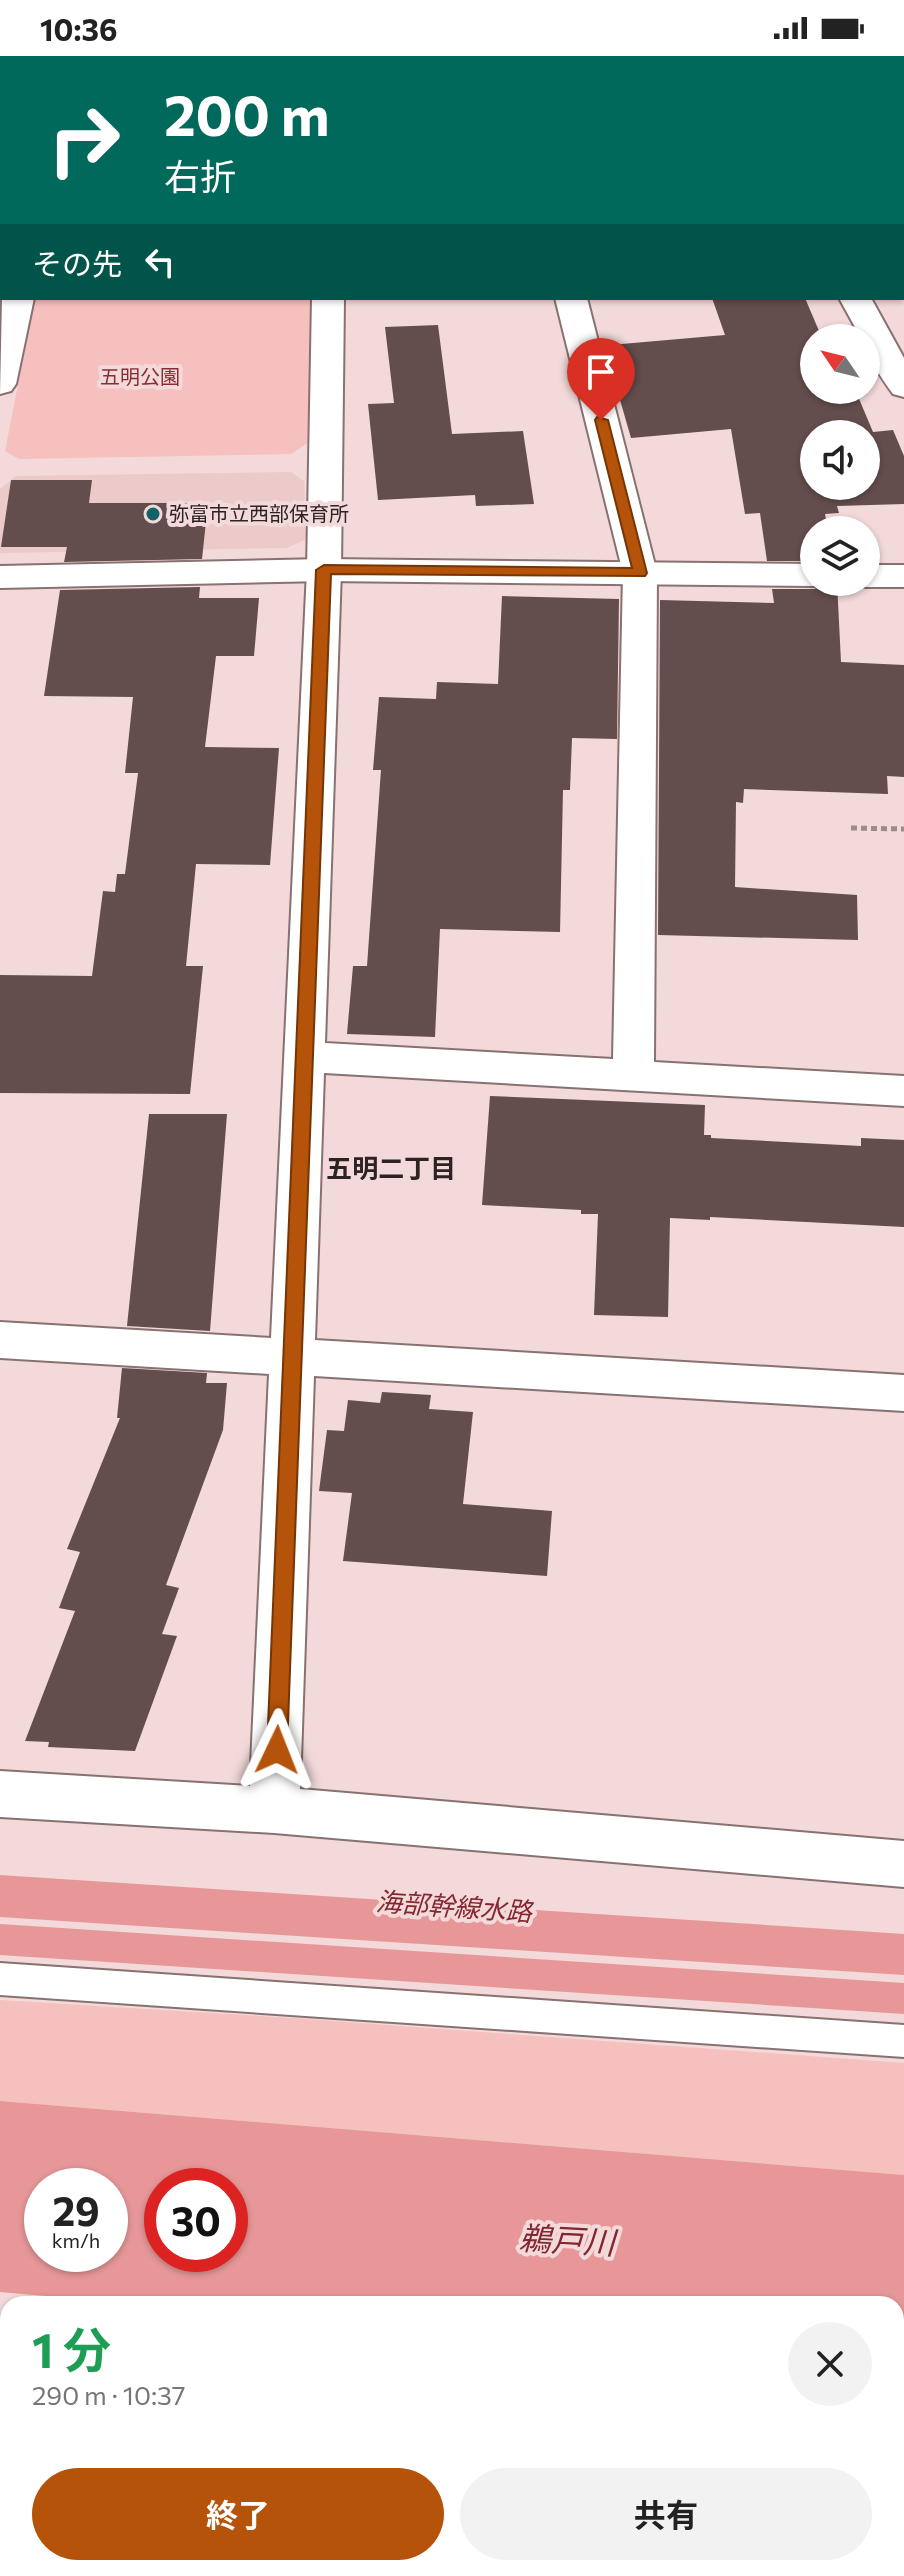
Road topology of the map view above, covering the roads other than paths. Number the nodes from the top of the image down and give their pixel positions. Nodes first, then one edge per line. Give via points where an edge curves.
1 (18, 300) edge
2 (328, 300) edge
3 (572, 300) edge
4 (856, 300) edge
5 (897, 358) edge
6 (0, 384) edge
7 (904, 387) edge
8 (324, 570) junction
9 (640, 573) junction
10 (800, 575) edge
11 (880, 576) edge
12 (904, 576) edge
13 (0, 577) edge
14 (304, 1057) junction
15 (633, 1076) junction
16 (904, 1091) edge
17 (0, 1340) edge
18 (293, 1356) junction
19 (904, 1393) edge
20 (0, 1794) edge
21 (274, 1810) junction
22 (904, 1864) edge
23 (0, 1979) edge
24 (904, 2041) edge

1 - 6 street
2 - 8 street
3 - 9 street
4 - 5 street
5 - 7 street
8 - 9 street
8 - 13 street
8 - 14 street
9 - 10 street
9 - 15 street
11 - 12 street
14 - 15 street
14 - 18 street
15 - 16 street
17 - 18 street
18 - 19 street
18 - 21 street
20 - 21 street
21 - 22 street
23 - 24 lane

